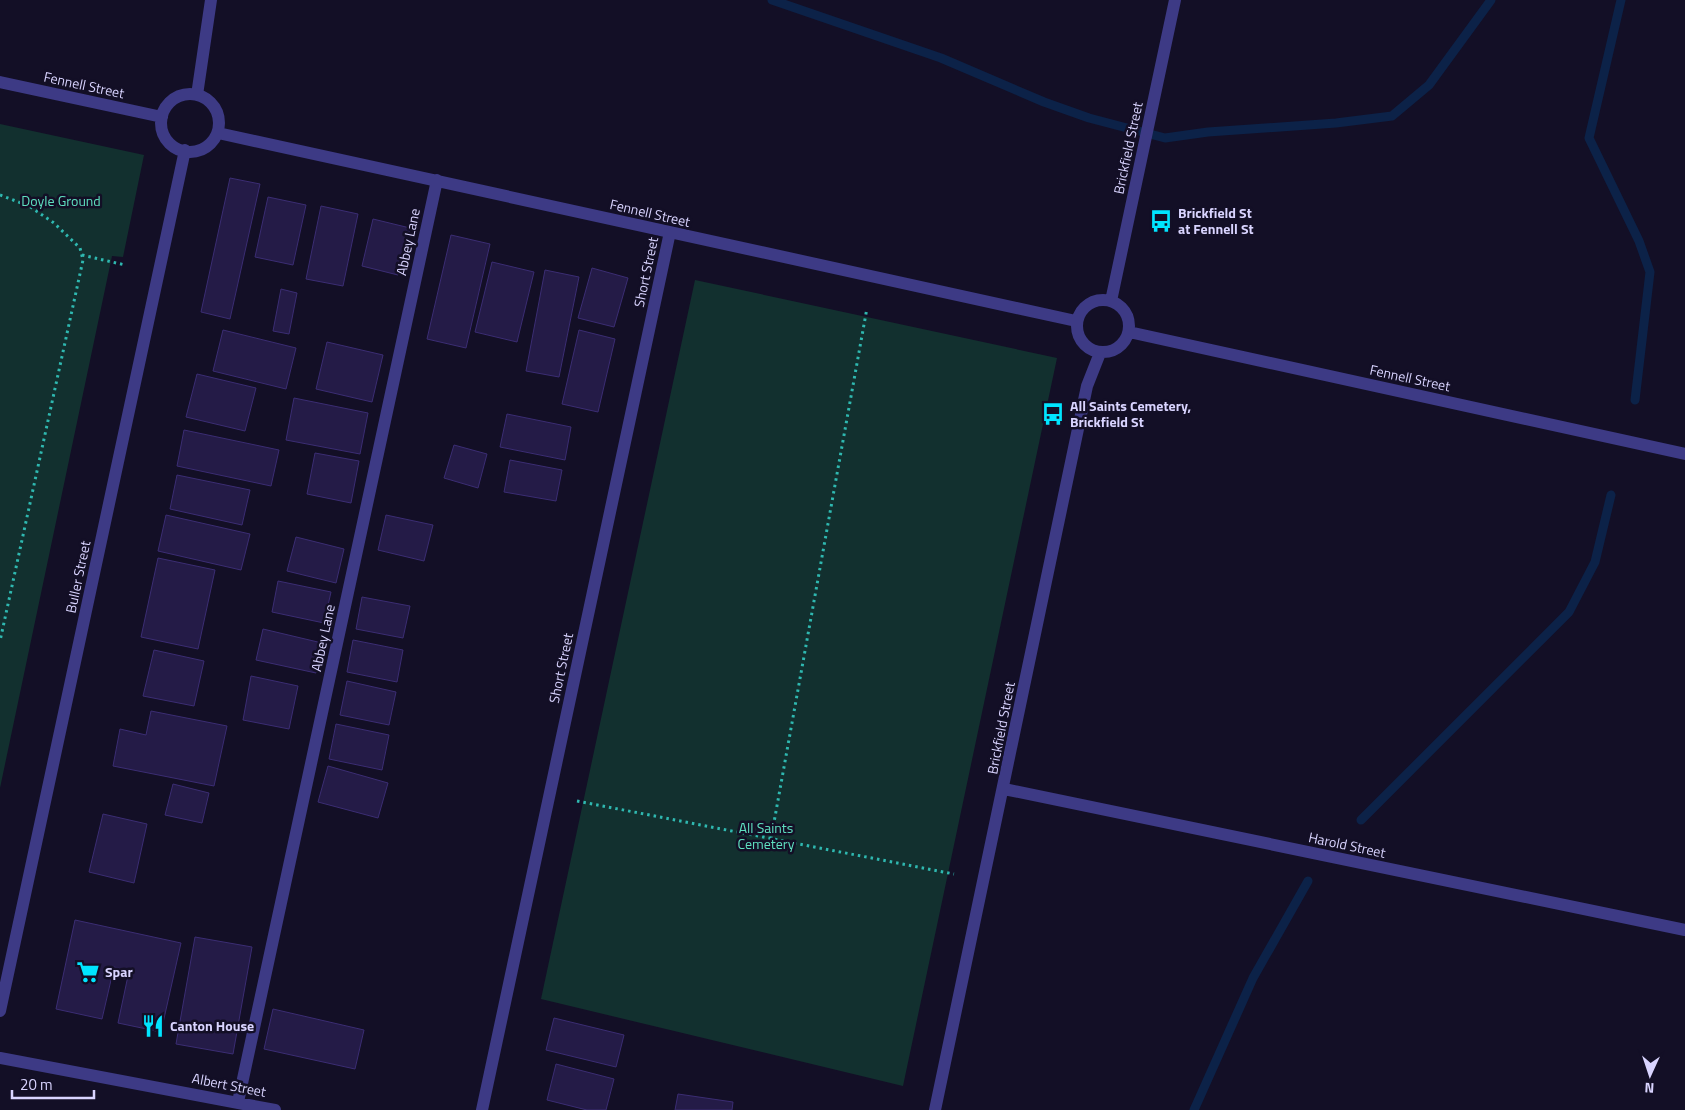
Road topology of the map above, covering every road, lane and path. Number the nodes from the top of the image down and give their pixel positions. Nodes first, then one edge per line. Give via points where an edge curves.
1 (211, 0) edge
2 (1175, 0) edge
3 (0, 82) edge
4 (197, 94) junction
5 (162, 117) junction
6 (218, 133) junction
7 (185, 150) junction
8 (437, 180) junction
9 (0, 195) edge
10 (670, 232) junction
11 (82, 256) junction
12 (125, 265) dead end
13 (1111, 301) junction
14 (868, 308) dead end
15 (1076, 321) junction
16 (1129, 332) junction
17 (1100, 353) junction
18 (1685, 454) edge
19 (0, 641) edge
20 (1004, 789) junction
21 (577, 802) dead end
22 (770, 839) junction
23 (954, 874) dead end
24 (1685, 930) edge
25 (0, 1010) edge
26 (0, 1058) edge
27 (238, 1102) junction
28 (275, 1110) edge
29 (482, 1110) edge
30 (935, 1110) edge

1 - 4 street
2 - 13 street, Brickfield Street
3 - 5 street, Fennell Street
4 - 5 street via 175,98 166,106
4 - 6 street via 216,109 220,120
5 - 7 street via 166,139
6 - 7 street via 205,148
6 - 8 street, Fennell Street
7 - 25 street, Buller Street
8 - 10 street, Fennell Street
8 - 27 street, Abbey Lane
9 - 11 path via 29,206 54,223 80,248
10 - 15 street, Fennell Street
10 - 29 street, Short Street
11 - 12 path
11 - 19 path
13 - 15 street via 1094,301 1086,306
13 - 16 street via 1126,313
14 - 22 path
15 - 17 street via 1081,342
16 - 17 street via 1122,345 1114,351
16 - 18 street, Fennell Street
17 - 20 street, Brickfield Street via 1085,396
20 - 24 street, Harold Street
20 - 30 street, Brickfield Street
21 - 22 path
22 - 23 path
26 - 27 street, Albert Street
27 - 28 street, Albert Street

